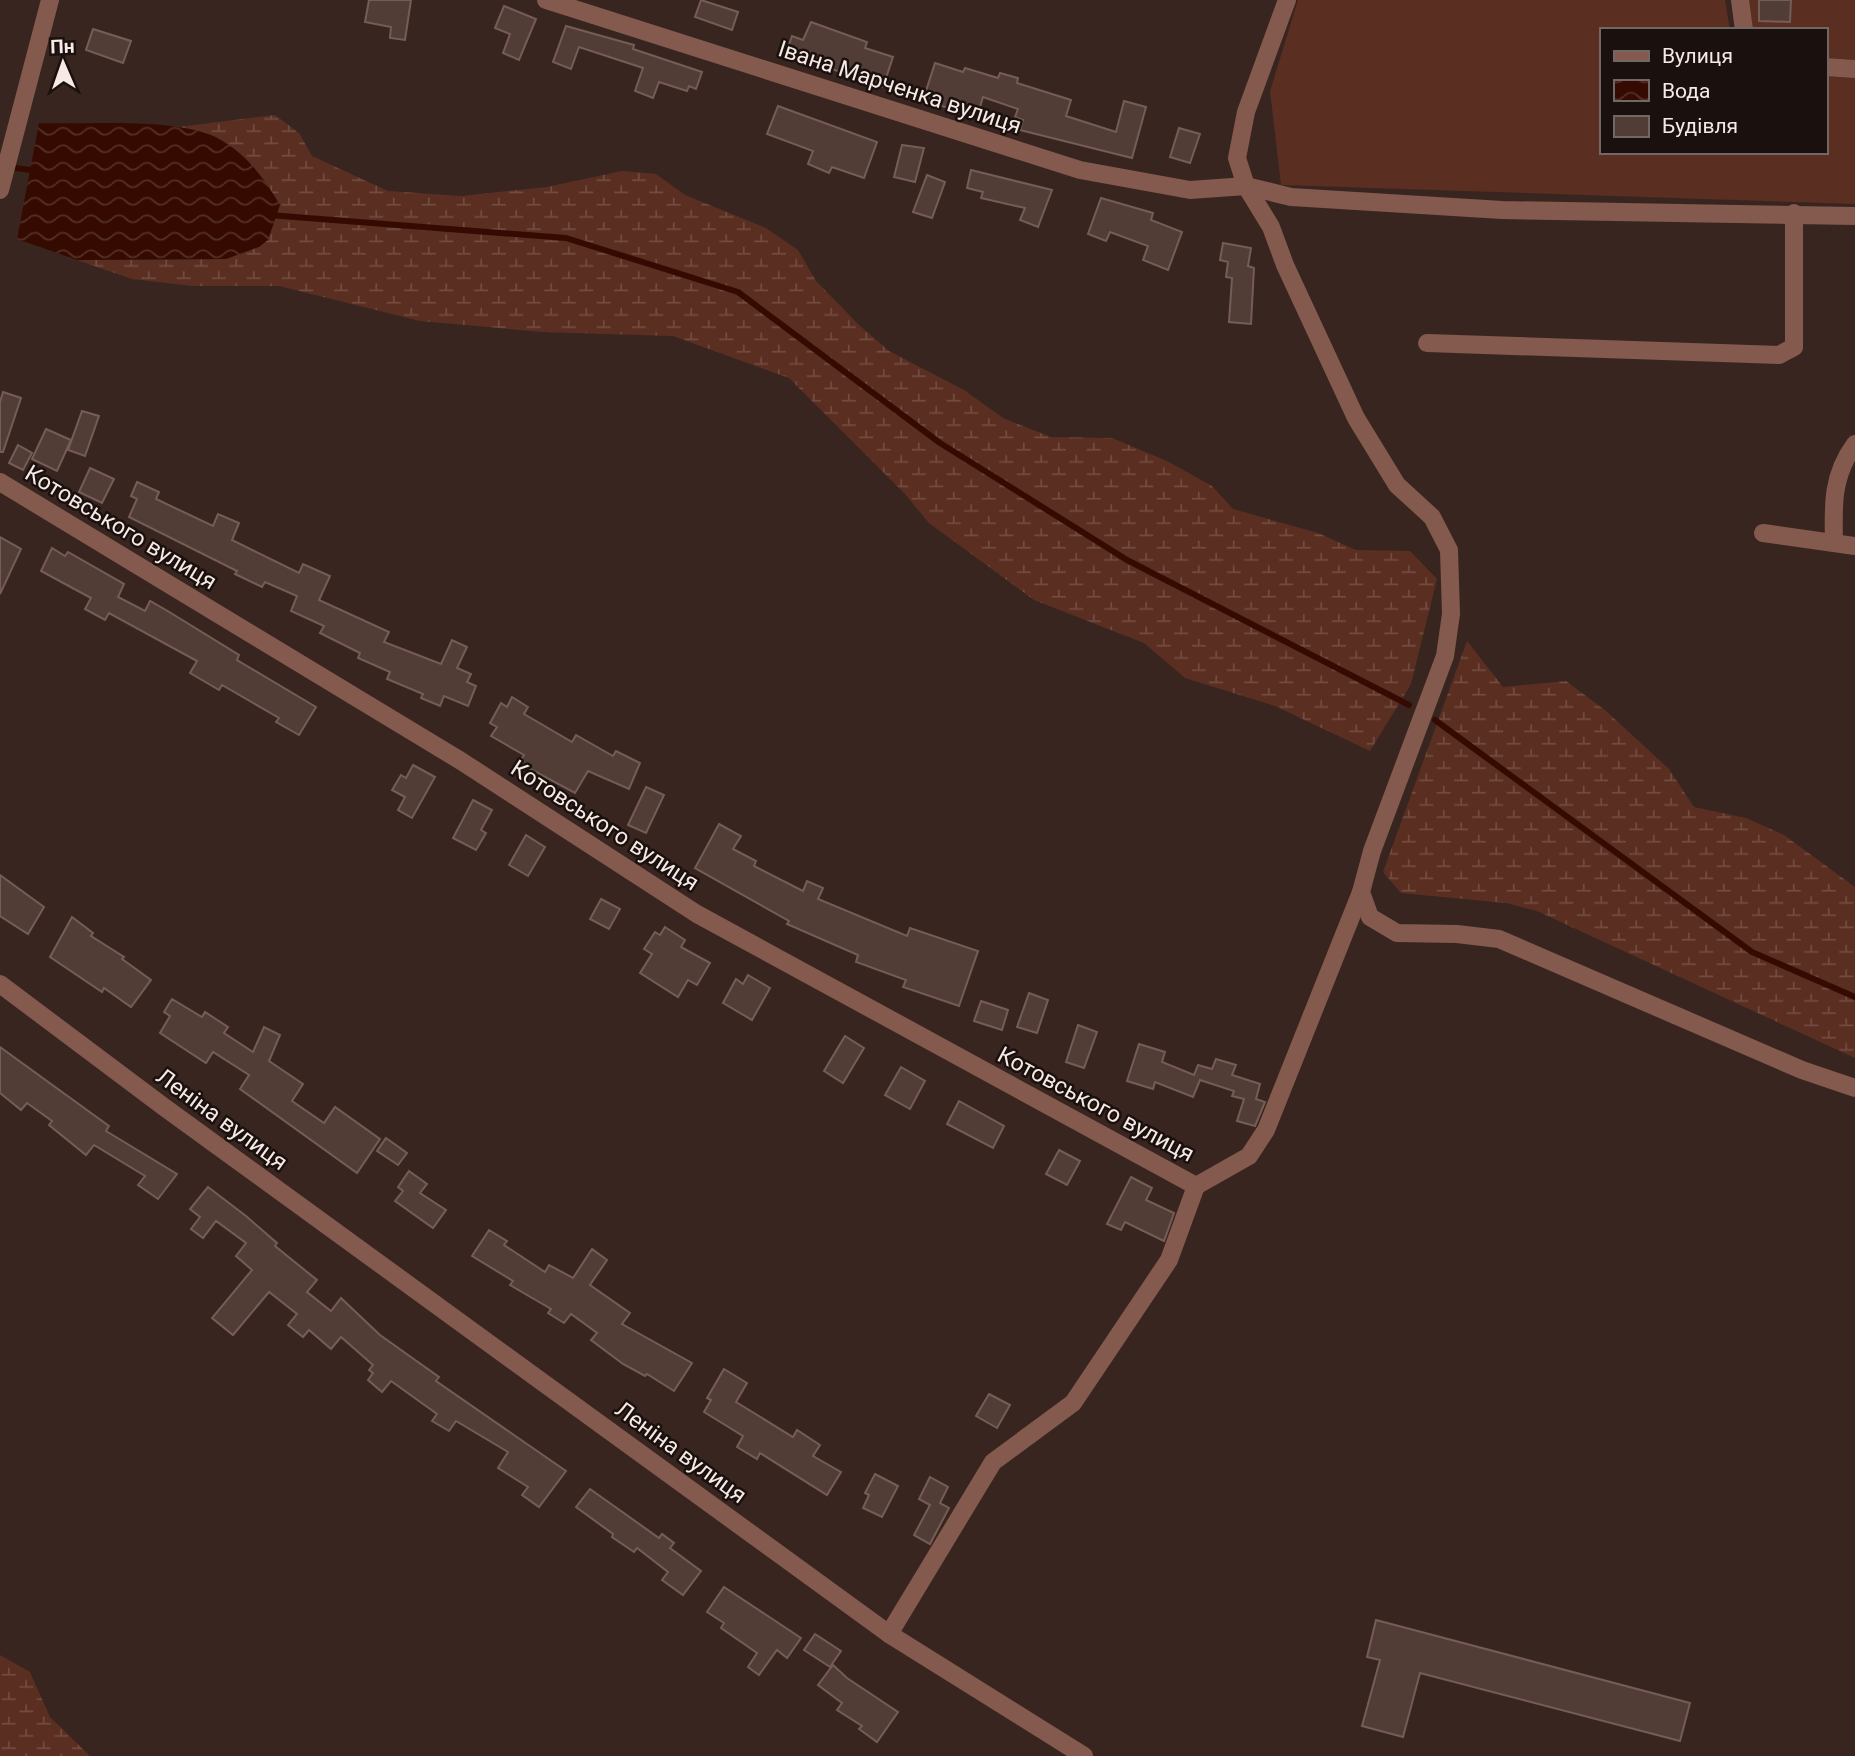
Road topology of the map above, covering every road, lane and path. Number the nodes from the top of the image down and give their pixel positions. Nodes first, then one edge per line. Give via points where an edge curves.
1 (50, 0) edge
2 (545, 0) edge
3 (1286, 0) edge
4 (1740, 0) edge
5 (1744, 28) edge
6 (1827, 67) edge
7 (1855, 69) edge
8 (1246, 186) junction
9 (1, 187) edge
10 (1794, 213) junction
11 (1855, 216) edge
12 (1427, 343) dead end
13 (1855, 444) edge
14 (0, 482) edge
15 (1763, 533) dead end
16 (1834, 543) junction
17 (1855, 546) edge
18 (1360, 892) junction
19 (0, 984) edge
20 (1855, 1088) edge
21 (1196, 1186) junction
22 (889, 1634) junction
23 (1084, 1756) edge

1 - 9 street
2 - 8 street, Івана Марченка вулиця via 1080,170 1190,190
3 - 8 street via 1246,112 1237,158
4 - 5 street
6 - 7 street
8 - 10 street, Івана Марченка вулиця via 1291,197 1502,210
8 - 18 street via 1271,227 1356,418 1397,485 1432,517 1448,550 1451,614 1445,656
10 - 11 street, Івана Марченка вулиця
10 - 12 street via 1794,347 1779,355
13 - 16 street via 1842,461 1833,492
14 - 21 street, Котовського вулиця via 461,761 697,914
15 - 16 street
16 - 17 street
18 - 20 street via 1370,917 1397,933 1499,939 1802,1070
18 - 21 street via 1266,1130 1249,1156
19 - 22 street, Леніна вулиця
21 - 22 street via 1169,1260 1073,1403 993,1462
22 - 23 street, Леніна вулиця

